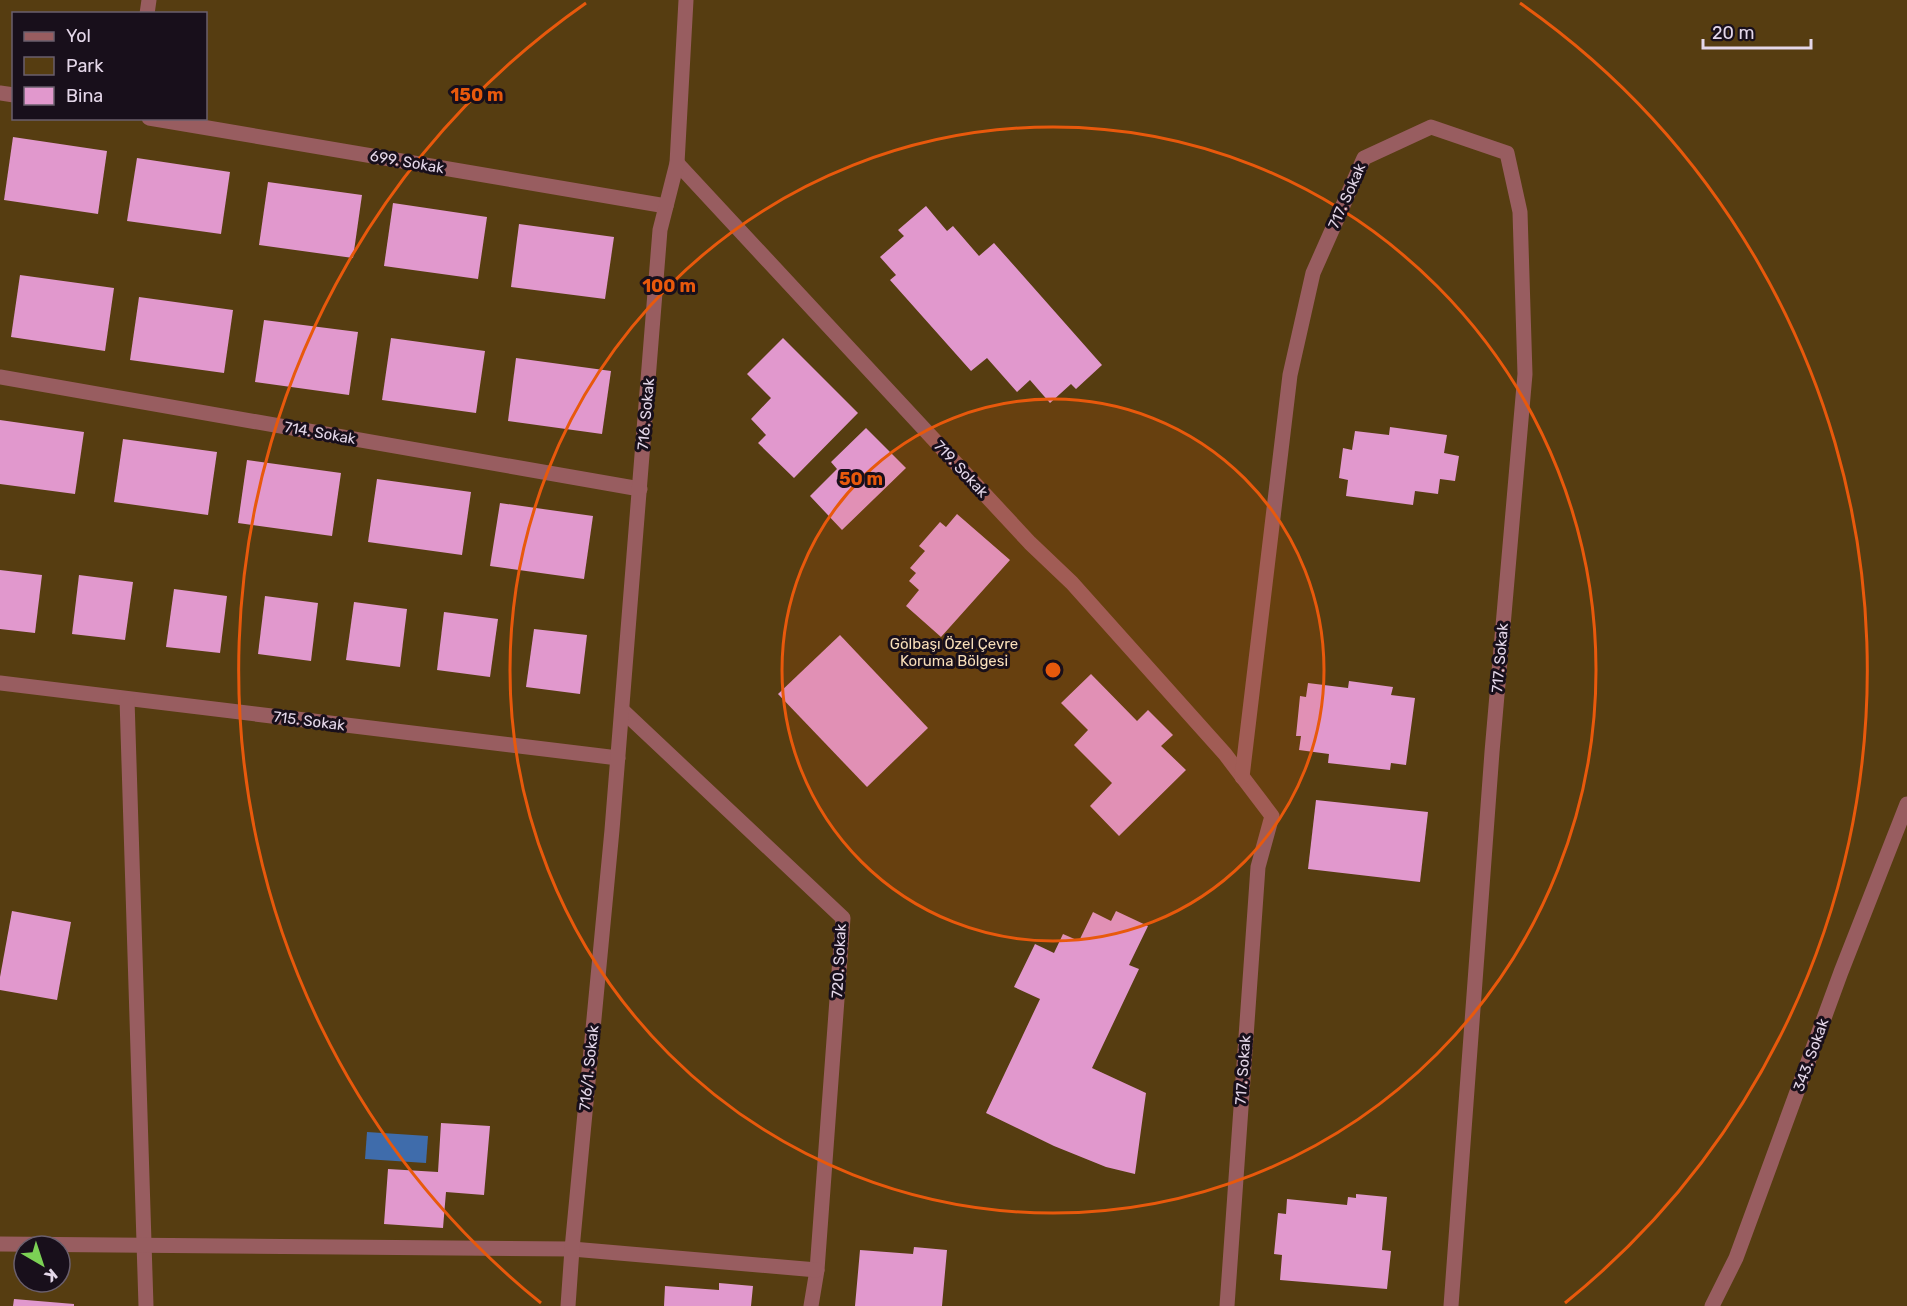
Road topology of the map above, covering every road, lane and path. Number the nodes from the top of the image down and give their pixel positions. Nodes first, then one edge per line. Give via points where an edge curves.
1 (686, 0) edge
2 (161, 120) edge
3 (677, 163) junction
4 (666, 207) junction
5 (0, 377) edge
6 (639, 489) junction
7 (0, 683) edge
8 (127, 699) junction
9 (622, 710) junction
10 (618, 758) junction
11 (1242, 777) junction
12 (1907, 804) edge
13 (612, 830) joint
14 (0, 1244) edge
15 (144, 1245) junction
16 (572, 1249) junction
17 (817, 1270) junction
18 (146, 1306) edge
19 (568, 1306) edge
20 (811, 1306) edge
21 (1227, 1306) edge
22 (1451, 1306) edge
23 (1712, 1306) edge

1 - 3 street, 716. Sokak
2 - 4 street, 699. Sokak
3 - 4 street, 716. Sokak
3 - 11 street, 719. Sokak via 1030,543 1072,583
4 - 6 street, 716. Sokak via 660,231
5 - 6 street, 714. Sokak
6 - 9 street, 716. Sokak
7 - 8 street, 715. Sokak
8 - 10 street, 715. Sokak
8 - 15 street
9 - 10 street, 716. Sokak
9 - 17 street, 720. Sokak via 843,918
10 - 13 street, 716. Sokak
11 - 21 street, 717. Sokak via 1272,816 1258,867
11 - 22 street, 717. Sokak via 1290,375 1313,273 1364,158 1431,127 1507,153 1520,212 1525,374
12 - 23 street, 343. Sokak via 1736,1258
13 - 16 street, 716/1. Sokak
14 - 15 street
15 - 16 street
15 - 18 street
16 - 17 street
16 - 19 street, 716/1. Sokak
17 - 20 street, 720. Sokak

